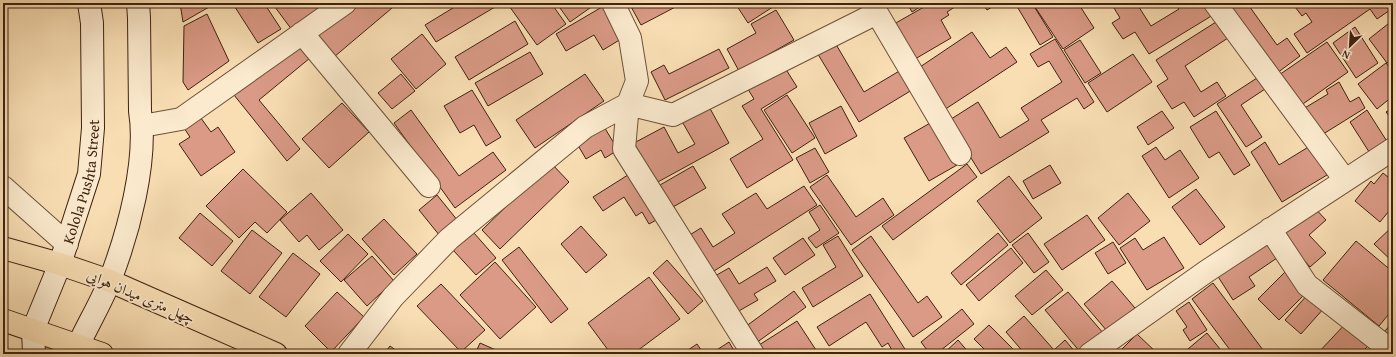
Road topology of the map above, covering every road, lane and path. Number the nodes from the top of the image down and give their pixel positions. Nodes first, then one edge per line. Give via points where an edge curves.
1 (89, 3) edge
2 (138, 3) edge
3 (345, 3) edge
4 (613, 3) edge
5 (1215, 3) edge
6 (874, 8) edge
7 (302, 33) junction
8 (628, 104) junction
9 (142, 126) junction
10 (1393, 149) edge
11 (960, 154) dead end
12 (1346, 180) junction
13 (429, 186) dead end
14 (3, 187) edge
15 (1270, 229) junction
16 (67, 244) junction
17 (3, 248) edge
18 (60, 264) junction
19 (110, 280) junction
20 (3, 320) edge
21 (33, 330) junction
22 (74, 350) edge
23 (1393, 352) edge
24 (34, 354) edge
25 (102, 354) edge
26 (276, 354) edge
27 (349, 354) edge
28 (753, 354) edge
29 (1090, 354) edge

1 - 16 street, Kolola Pushta Street via 92,23 93,128 89,174
2 - 9 street
3 - 7 street
4 - 8 street via 630,38 637,81
5 - 12 street
6 - 8 street via 673,115
6 - 11 street
7 - 9 street via 181,119
7 - 13 street
8 - 27 street via 585,127 449,239 393,297
8 - 28 street via 624,149
9 - 19 street via 131,214
10 - 12 street
12 - 15 street
14 - 16 street
15 - 23 street via 1306,285
15 - 29 street
16 - 18 street, Kolola Pushta Street
17 - 18 main road, چهل متری میدان هوایی
18 - 19 main road, چهل متری میدان هوایی
18 - 21 street, Kolola Pushta Street
19 - 22 street
19 - 26 main road, چهل متری میدان هوایی
20 - 21 main road
21 - 22 main road
21 - 24 street, Kolola Pushta Street
22 - 25 main road

